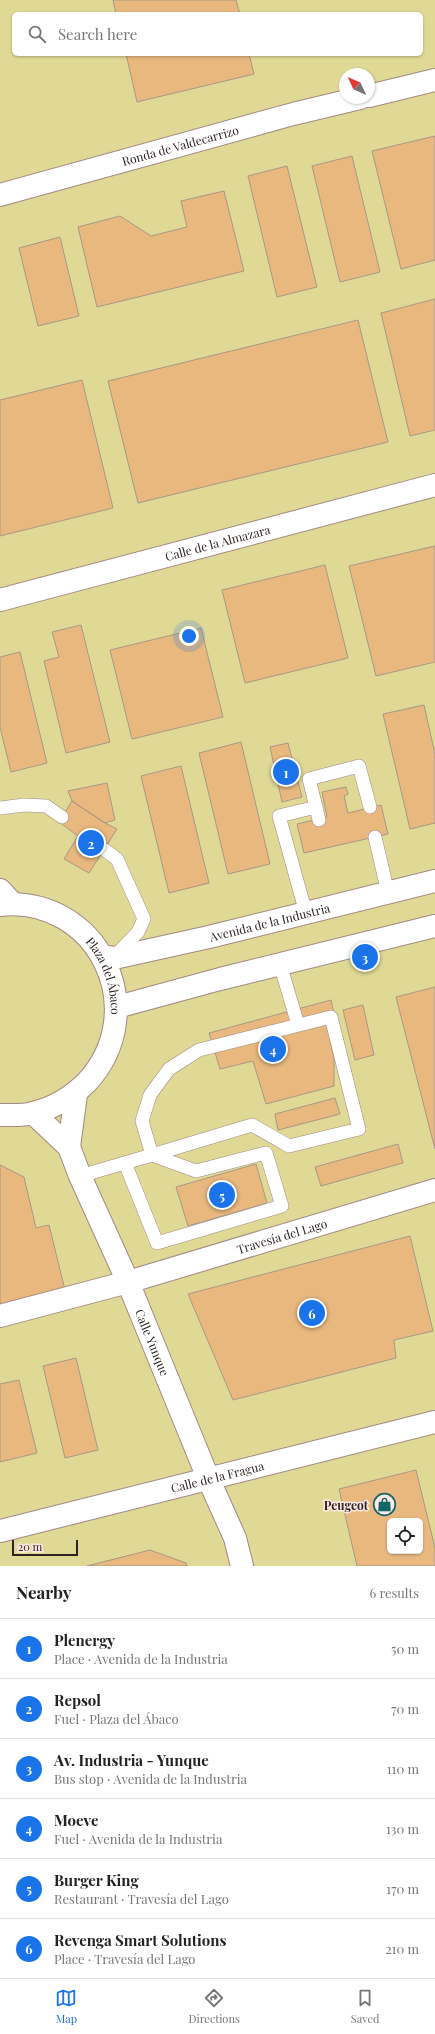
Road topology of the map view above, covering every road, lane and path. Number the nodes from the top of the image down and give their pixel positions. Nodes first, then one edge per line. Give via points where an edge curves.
1 (435, 80) edge
2 (375, 95) edge
3 (339, 103) edge
4 (0, 195) edge
5 (435, 485) edge
6 (0, 600) edge
7 (316, 807) junction
8 (0, 808) edge
9 (370, 808) dead end
10 (62, 817) dead end
11 (319, 820) dead end
12 (375, 837) dead end
13 (105, 850) dead end
14 (435, 881) edge
15 (388, 893) junction
16 (4, 899) edge
17 (306, 913) junction
18 (435, 926) edge
19 (108, 957) junction
20 (280, 964) junction
21 (117, 1007) junction
22 (298, 1025) junction
23 (76, 1094) junction
24 (33, 1113) junction
25 (0, 1115) edge
26 (69, 1147) junction
27 (152, 1155) junction
28 (125, 1163) junction
29 (80, 1176) junction
30 (435, 1190) edge
31 (128, 1282) junction
32 (0, 1316) edge
33 (435, 1422) edge
34 (208, 1478) junction
35 (0, 1531) edge
36 (235, 1538) junction
37 (242, 1566) edge
38 (255, 1566) edge

1 - 2 street
3 - 4 street, Ronda de Valdecarrizo
5 - 6 street, Calle de la Almazara
7 - 9 lane via 309,780 359,766
7 - 11 lane
7 - 17 lane via 279,816
8 - 10 lane via 46,806
12 - 15 lane
13 - 19 lane via 117,859 144,919 138,932
14 - 15 street, Avenida de la Industria
15 - 17 street, Avenida de la Industria
16 - 19 street, Plaza del Ábaco via 54,913 79,928
17 - 19 street, Avenida de la Industria
18 - 20 street
19 - 21 street, Plaza del Ábaco
20 - 21 street
20 - 22 lane
21 - 23 street, Plaza del Ábaco via 110,1046 98,1069
22 - 27 lane via 199,1050 169,1069 150,1095 142,1121
22 - 27 lane via 331,1017 359,1129 289,1146 252,1125
23 - 24 street, Plaza del Ábaco via 55,1106
23 - 26 street, Calle Yunque
24 - 25 street, Plaza del Ábaco
24 - 26 street, Calle Yunque
26 - 29 street, Calle Yunque
27 - 28 lane
27 - 28 lane via 196,1171 266,1153 282,1206 157,1243
28 - 29 lane
29 - 31 street, Calle Yunque
30 - 31 street, Travesía del Lago
31 - 32 street, Travesía del Lago
31 - 34 street, Calle Yunque
33 - 34 street, Calle de la Fragua
34 - 35 street, Calle de la Fragua
34 - 36 street, Calle Yunque
36 - 37 street, Calle Yunque
36 - 38 street, Calle Yunque

